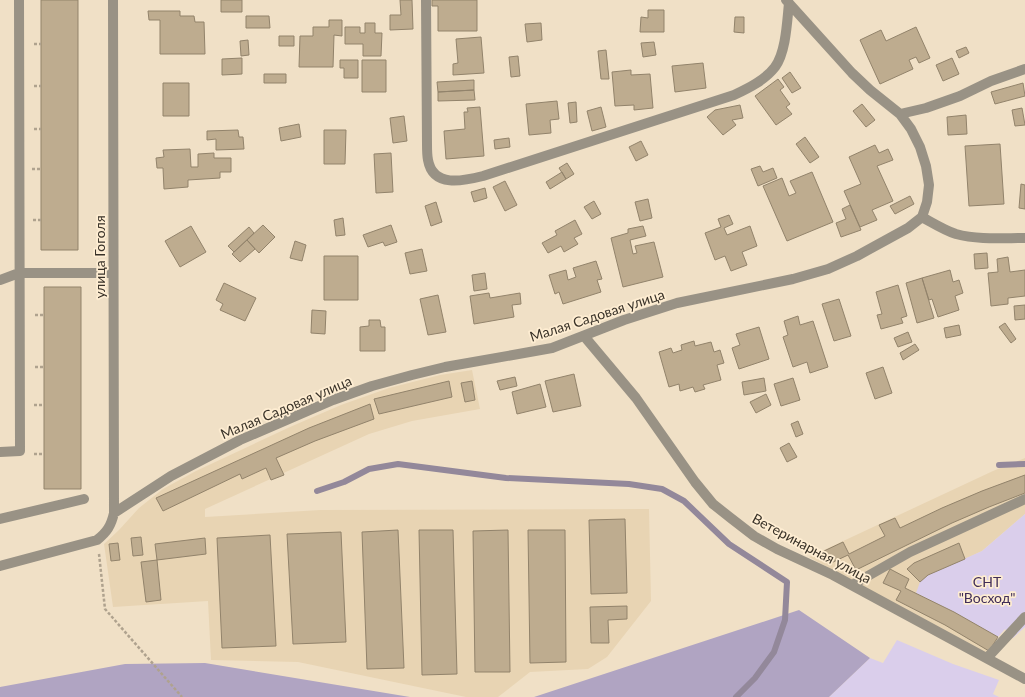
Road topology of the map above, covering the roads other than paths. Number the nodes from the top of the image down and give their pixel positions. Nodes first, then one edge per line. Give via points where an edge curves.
1 (19, 0) edge
2 (113, 0) edge
3 (426, 0) edge
4 (788, 2) edge
5 (1025, 69) edge
6 (900, 114) junction
7 (922, 217) junction
8 (1025, 238) edge
9 (113, 272) junction
10 (19, 273) junction
11 (0, 280) edge
12 (584, 336) junction
13 (0, 452) edge
14 (84, 499) dead end
15 (1025, 499) edge
16 (114, 513) junction
17 (0, 519) edge
18 (0, 566) edge
19 (852, 585) junction
20 (1025, 618) edge
21 (987, 658) junction
22 (1025, 679) edge

1 - 10 street
2 - 9 street, улица Гоголя
3 - 4 street via 428,160 432,171 441,178 453,181 483,176 750,88 775,66 781,54
4 - 6 street via 852,73
5 - 6 street via 960,96
6 - 7 street via 911,129 926,166 929,184
7 - 8 street via 955,234 972,237
7 - 12 street, Малая Садовая улица via 908,228 828,269 794,279 677,303
9 - 10 street
9 - 16 street, улица Гоголя
10 - 11 street
10 - 13 street via 20,451
12 - 16 street, Малая Садовая улица via 552,348 412,375 333,400 240,440 197,462
12 - 19 street, Ветеринарная улица via 636,398 713,504 754,536
14 - 17 street
15 - 19 street via 910,552
16 - 18 street via 107,532 97,540
19 - 21 street, Ветеринарная улица
20 - 21 street
21 - 22 street, Ветеринарная улица

